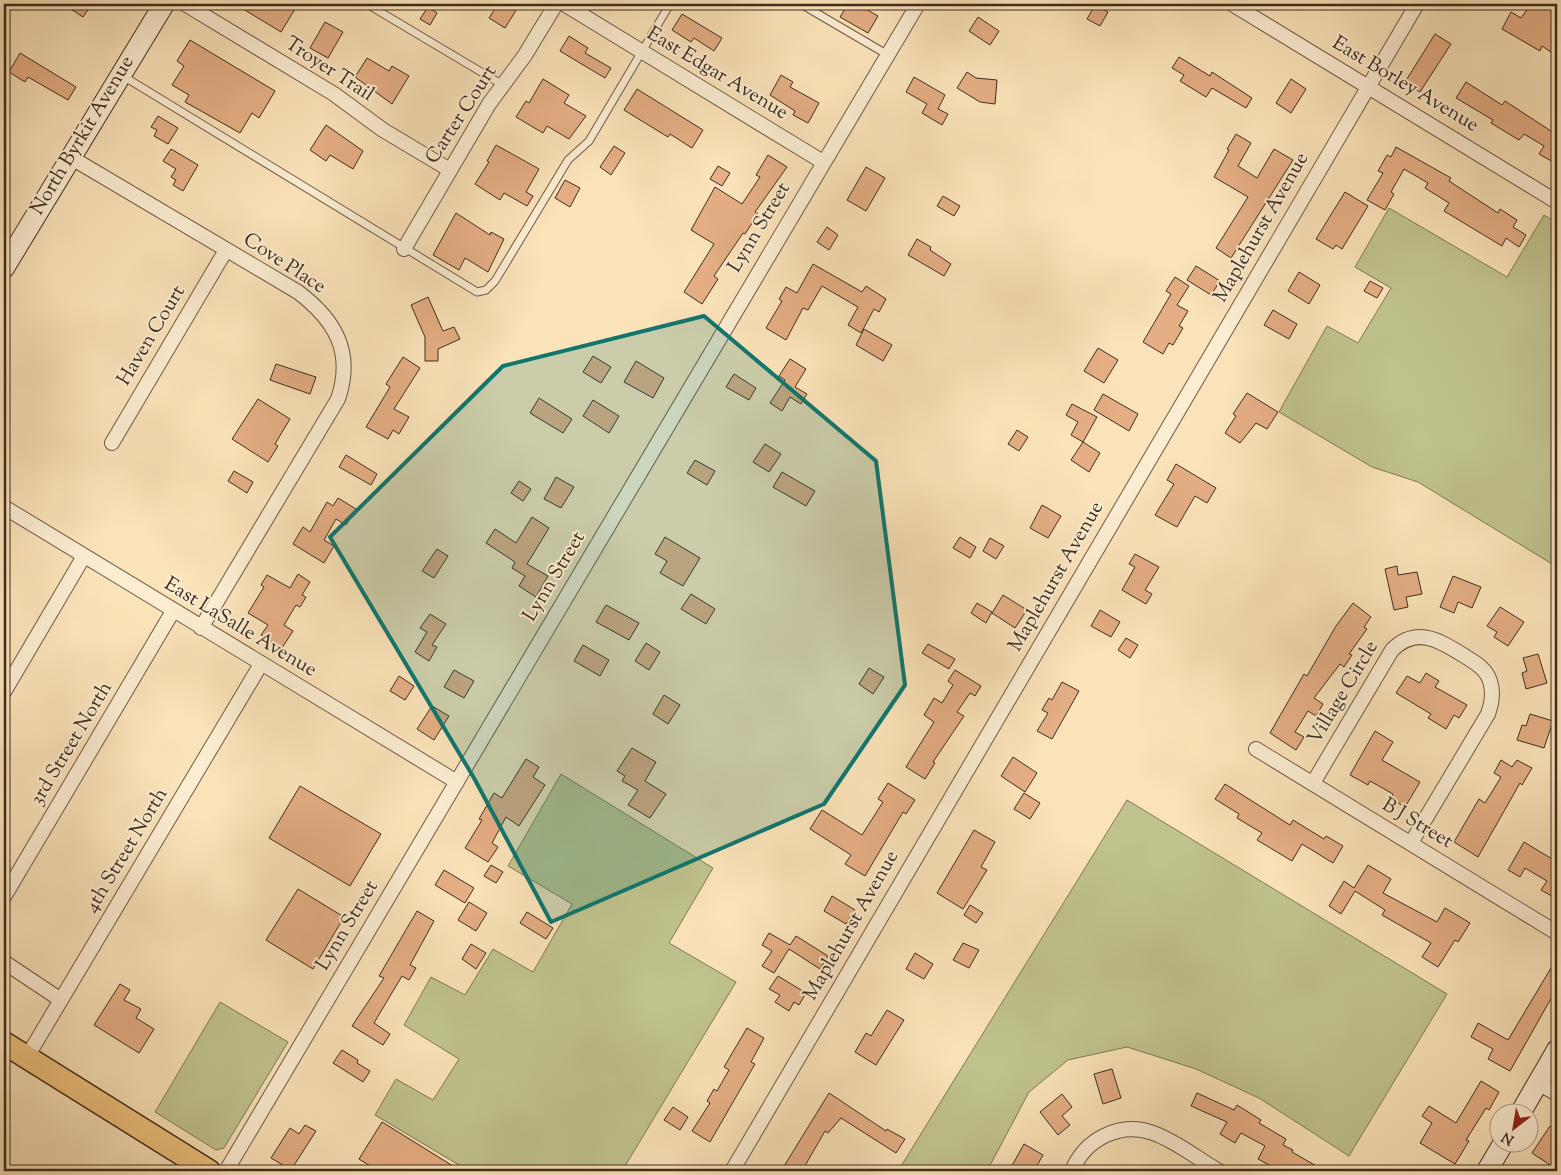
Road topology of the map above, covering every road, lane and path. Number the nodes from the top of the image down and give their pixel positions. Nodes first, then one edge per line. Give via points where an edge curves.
1 (164, 4) edge
2 (185, 4) edge
3 (367, 4) edge
4 (556, 4) edge
5 (564, 4) edge
6 (670, 4) edge
7 (801, 4) edge
8 (918, 4) edge
9 (1232, 4) edge
10 (1417, 4) edge
11 (642, 51) junction
12 (888, 55) junction
13 (121, 74) junction
14 (503, 86) junction
15 (1368, 87) junction
16 (70, 157) junction
17 (823, 162) junction
18 (450, 170) junction
19 (1557, 202) edge
20 (404, 249) junction
21 (226, 250) junction
22 (4, 268) edge
23 (112, 443) dead end
24 (4, 507) edge
25 (84, 556) junction
26 (174, 611) junction
27 (201, 628) junction
28 (261, 664) junction
29 (4, 692) edge
30 (1256, 749) dead end
31 (457, 782) junction
32 (1313, 784) junction
33 (1412, 843) junction
34 (4, 897) edge
35 (1557, 934) edge
36 (4, 962) edge
37 (61, 1000) junction
38 (4, 1043) edge
39 (1557, 1050) edge
40 (27, 1057) junction
41 (1538, 1083) junction
42 (1557, 1094) edge
43 (1527, 1102) edge
44 (1498, 1152) edge
45 (209, 1171) edge
46 (226, 1171) edge
47 (732, 1171) edge
48 (1072, 1171) edge
49 (1219, 1171) edge
50 (1487, 1171) edge

1 - 13 street, North Byrkit Avenue
2 - 18 street, Troyer Trail via 334,94 383,130
3 - 14 lane
4 - 14 street, Carter Court
5 - 11 street, East Edgar Avenue
6 - 11 lane
7 - 12 lane
8 - 12 street, Lynn Street
9 - 15 street, East Borley Avenue
10 - 15 street, Maplehurst Avenue
11 - 17 street, East Edgar Avenue
11 - 20 lane via 588,141 568,160 495,281 486,290 476,292 469,289
12 - 17 street, Lynn Street
13 - 16 street, North Byrkit Avenue
13 - 20 lane
14 - 18 street, Carter Court
15 - 19 street, East Borley Avenue
15 - 47 street, Maplehurst Avenue
16 - 21 street, Cove Place
16 - 22 street, North Byrkit Avenue
17 - 31 street, Lynn Street
18 - 20 street, Carter Court
21 - 23 street, Haven Court
21 - 27 street, Cove Place via 298,292 316,308 338,337 344,368 338,399
24 - 25 street, East LaSalle Avenue
25 - 26 street, East LaSalle Avenue
25 - 29 street
26 - 27 street, East LaSalle Avenue
26 - 34 street, 3rd Street North
27 - 28 street, East LaSalle Avenue
28 - 31 street, East LaSalle Avenue
28 - 37 street, 4th Street North
30 - 32 street, B J Street
31 - 46 street, Lynn Street
32 - 33 street, B J Street
32 - 33 street, Village Circle via 1392,650 1410,638 1432,637 1442,642 1486,672 1492,702
33 - 35 street, B J Street
36 - 37 street
37 - 40 street, 4th Street North
38 - 40 main road
39 - 41 street
40 - 45 main road
41 - 42 street
41 - 43 street
44 - 50 street
48 - 49 street via 1082,1152 1095,1141 1127,1130 1155,1134

